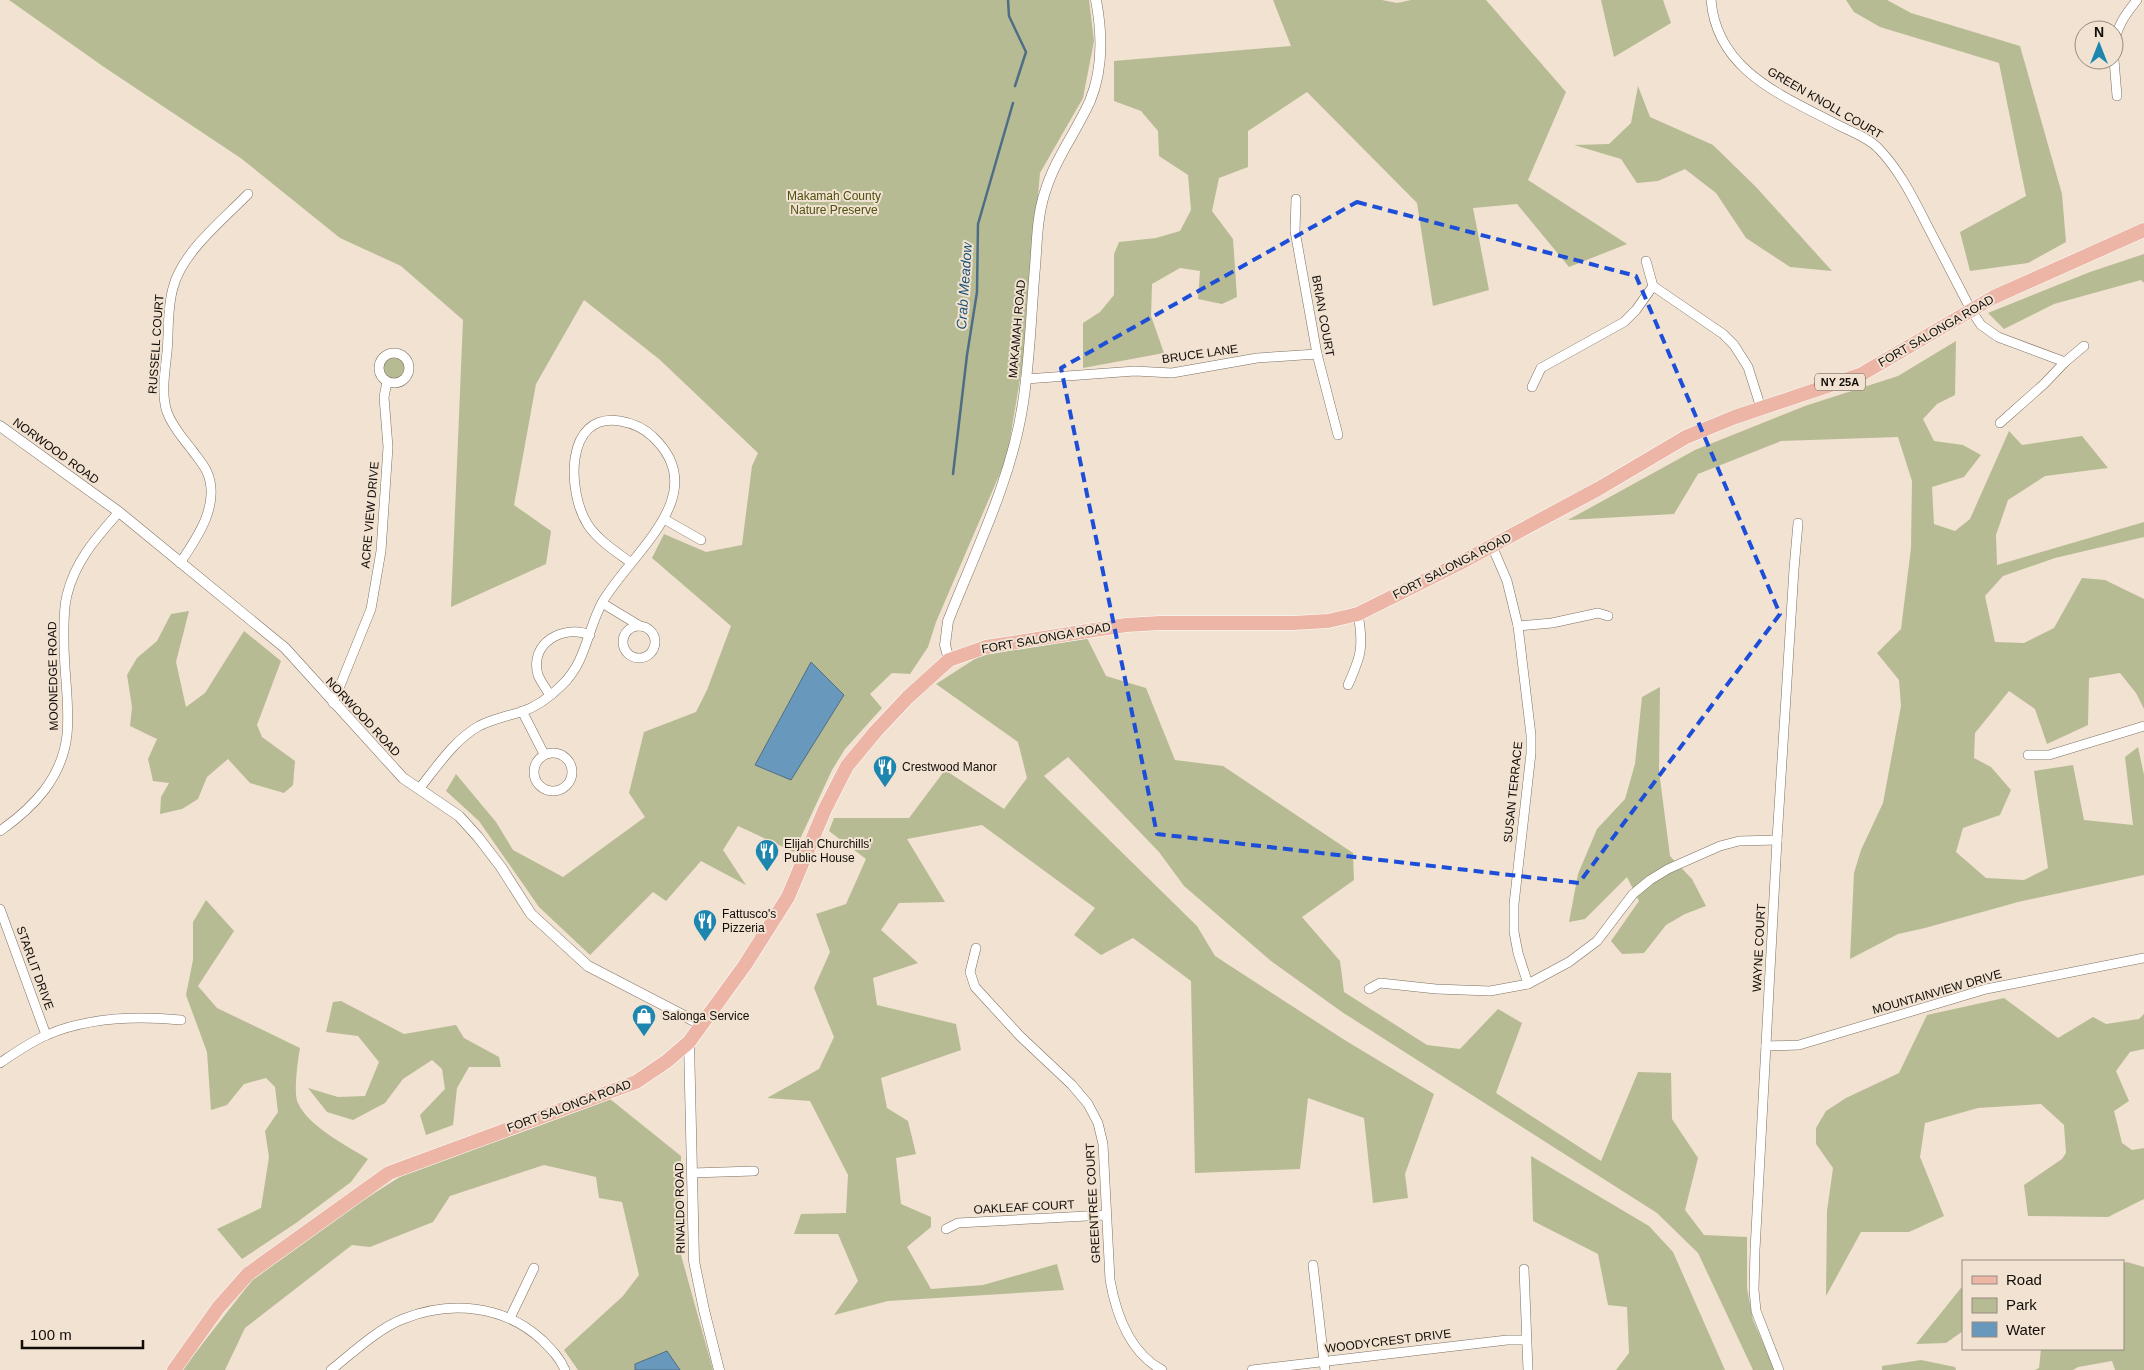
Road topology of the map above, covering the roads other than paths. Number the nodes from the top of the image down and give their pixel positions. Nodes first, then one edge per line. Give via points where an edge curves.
1 (1096, 0) edge
2 (1711, 0) edge
3 (2137, 0) edge
4 (2122, 20) edge
5 (2115, 70) edge
6 (2118, 96) dead end
7 (248, 194) dead end
8 (1296, 199) dead end
9 (2144, 230) edge
10 (1646, 261) dead end
11 (1653, 286) junction
12 (1971, 310) junction
13 (2084, 346) dead end
14 (1317, 354) junction
15 (2065, 362) junction
16 (1026, 379) junction
17 (387, 382) dead end
18 (1532, 387) dead end
19 (1761, 408) junction
20 (2000, 423) dead end
21 (0, 426) edge
22 (1338, 435) dead end
23 (119, 512) junction
24 (664, 519) junction
25 (1798, 523) dead end
26 (701, 540) dead end
27 (1492, 546) junction
28 (630, 562) junction
29 (180, 563) junction
30 (602, 603) junction
31 (1358, 614) junction
32 (1608, 616) dead end
33 (640, 626) dead end
34 (1518, 626) junction
35 (590, 635) junction
36 (949, 660) junction
37 (1348, 685) dead end
38 (550, 695) junction
39 (333, 703) junction
40 (522, 711) junction
41 (2144, 726) edge
42 (544, 754) junction
43 (2028, 754) dead end
44 (420, 789) junction
45 (0, 831) edge
46 (1777, 840) junction
47 (0, 909) edge
48 (976, 948) dead end
49 (2144, 958) edge
50 (1528, 984) junction
51 (1369, 989) dead end
52 (181, 1020) dead end
53 (700, 1024) junction
54 (46, 1035) junction
55 (689, 1042) junction
56 (1766, 1046) junction
57 (0, 1063) edge
58 (754, 1171) dead end
59 (692, 1173) junction
60 (1106, 1215) junction
61 (946, 1229) dead end
62 (1313, 1265) dead end
63 (534, 1268) dead end
64 (1524, 1269) dead end
65 (510, 1318) junction
66 (1526, 1340) junction
67 (1324, 1366) edge
68 (174, 1370) edge
69 (331, 1370) edge
70 (565, 1370) edge
71 (719, 1370) edge
72 (1162, 1370) edge
73 (1252, 1370) edge
74 (1528, 1370) edge
75 (1780, 1370) edge

1 - 16 street, MAKAMAH ROAD via 1100,39 1098,74 1090,100 1055,165 1044,193 1038,223
2 - 12 street, GREEN KNOLL COURT via 1718,32 1742,68 1874,144 1893,164
3 - 4 street
5 - 6 street
7 - 29 street, RUSSELL COURT via 191,252 172,288 164,388 167,412 178,434 207,472 211,494 206,520
8 - 14 street, BRIAN COURT via 1296,231
9 - 12 main road, FORT SALONGA ROAD / NY 25A
10 - 11 street
11 - 18 street via 1624,322 1541,368
11 - 19 street via 1734,345 1748,368
12 - 15 street, GREEN KNOLL COURT via 1981,325 1998,337
12 - 19 main road, FORT SALONGA ROAD / NY 25A via 1860,375
13 - 15 street
14 - 16 street, BRUCE LANE via 1257,358 1172,373 1134,372
14 - 22 street, BRIAN COURT
15 - 20 street
16 - 36 street, MAKAMAH ROAD via 1010,462 948,620 945,645
17 - 39 street, ACRE VIEW DRIVE via 384,397 388,447 382,552 371,609
19 - 27 main road, FORT SALONGA ROAD / NY 25A via 1686,437 1598,490
21 - 23 street, NORWOOD ROAD
23 - 29 street, NORWOOD ROAD
23 - 45 street, MOONEDGE ROAD via 81,559 66,596 67,735 60,760 52,781 39,798
24 - 26 street
24 - 28 street
24 - 28 street via 675,485 669,458 659,442 641,428 626,422 604,420 587,430 576,450 575,495 582,515 596,536
25 - 46 street, WAYNE COURT
27 - 31 main road, FORT SALONGA ROAD / NY 25A
27 - 34 street, SUSAN TERRACE
28 - 30 street
29 - 39 street, NORWOOD ROAD via 285,648
30 - 33 street
30 - 35 street
31 - 36 main road, FORT SALONGA ROAD / NY 25A via 1328,621 1293,623 1126,625 986,647
31 - 37 street via 1361,656
32 - 34 street via 1598,613
34 - 50 street, SUSAN TERRACE via 1532,744 1514,904 1514,932
35 - 38 street via 573,674
35 - 38 street via 563,632 540,651 538,674
36 - 53 main road, FORT SALONGA ROAD / NY 25A via 908,697 847,766 788,897 745,965
38 - 40 street
39 - 44 street, NORWOOD ROAD via 402,778
40 - 42 street
40 - 44 street via 477,727 446,755
41 - 43 street via 2049,756
42 - 42 street via 558,753 569,760 571,780 562,789 548,791 534,779 534,767
44 - 53 street, NORWOOD ROAD via 459,816 501,867 531,914 588,966
46 - 50 street via 1739,841 1720,846 1668,869 1633,894 1597,941 1569,962
46 - 56 street, WAYNE COURT
47 - 54 street, STARLIT DRIVE
48 - 60 street, GREENTREE COURT via 970,972 975,987 1072,1085 1098,1123 1103,1144
49 - 56 street, MOUNTAINVIEW DRIVE via 1986,989 1799,1045
50 - 51 street via 1490,991 1380,983
52 - 54 street via 131,1018 102,1021
53 - 55 main road, FORT SALONGA ROAD / NY 25A
54 - 57 street
55 - 59 street, RINALDO ROAD
55 - 68 main road, FORT SALONGA ROAD / NY 25A via 636,1082 389,1173 248,1274 218,1308
56 - 75 street, WAYNE COURT via 1754,1290 1758,1318
58 - 59 street
59 - 71 street, RINALDO ROAD via 694,1260
60 - 61 street, OAKLEAF COURT via 958,1223
60 - 72 street, GREENTREE COURT via 1110,1280 1116,1310 1125,1332
62 - 67 street
63 - 65 street
64 - 66 street
65 - 69 street via 474,1308 425,1311 400,1320
65 - 70 street via 548,1346
66 - 67 street, WOODYCREST DRIVE via 1506,1340
66 - 74 street
67 - 73 street, WOODYCREST DRIVE

